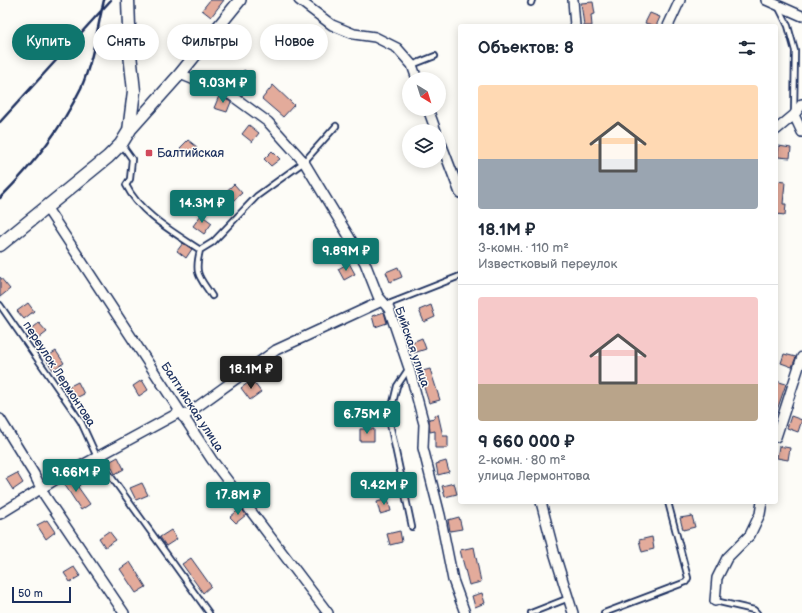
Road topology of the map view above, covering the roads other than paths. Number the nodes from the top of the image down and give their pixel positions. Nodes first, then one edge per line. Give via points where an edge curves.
1 (128, 0) edge
2 (240, 0) edge
3 (299, 0) edge
4 (573, 0) edge
5 (680, 0) edge
6 (766, 0) edge
7 (777, 5) junction
8 (802, 16) edge
9 (576, 24) edge
10 (669, 24) edge
11 (435, 56) dead end
12 (412, 65) junction
13 (414, 72) edge
14 (180, 74) junction
15 (802, 104) edge
16 (794, 115) junction
17 (336, 126) dead end
18 (778, 128) edge
19 (129, 131) junction
20 (802, 132) edge
21 (121, 144) junction
22 (446, 156) edge
23 (304, 162) junction
24 (458, 188) edge
25 (46, 207) junction
26 (0, 245) edge
27 (200, 250) junction
28 (458, 277) edge
29 (212, 296) dead end
30 (384, 303) junction
31 (0, 305) edge
32 (802, 357) edge
33 (409, 368) junction
34 (182, 414) junction
35 (0, 419) edge
36 (778, 431) edge
37 (97, 456) junction
38 (42, 488) junction
39 (542, 504) edge
40 (669, 504) edge
41 (762, 504) edge
42 (0, 514) edge
43 (412, 527) dead end
44 (569, 598) junction
45 (715, 601) joint
46 (124, 613) edge
47 (209, 613) edge
48 (328, 613) edge
49 (465, 613) edge
50 (531, 613) edge
51 (573, 613) edge
52 (604, 613) edge
53 (757, 613) edge

1 - 19 main road via 134,91
2 - 14 street
3 - 12 street via 332,25 354,34 375,37 397,48
4 - 9 street
5 - 10 street
6 - 7 street
7 - 8 street
7 - 16 lane via 788,26 795,51
11 - 12 lane
12 - 13 street
14 - 19 street
14 - 23 street, Бийская улица via 231,95 268,122
15 - 16 street
16 - 18 street
16 - 20 street
17 - 23 lane
19 - 21 main road
21 - 25 main road
21 - 27 lane via 132,159 130,179 126,185 132,197
22 - 24 street
23 - 27 lane via 257,196 213,242
23 - 30 street, Бийская улица via 365,264 378,296
25 - 26 main road
25 - 34 street, Балтийская улица
27 - 29 lane via 196,266 198,275
28 - 30 lane
30 - 33 street, Бийская улица via 389,309
30 - 34 street via 276,350
31 - 37 lane, переулок Лермонтова via 81,422
32 - 36 street
33 - 43 lane via 397,386 389,419
33 - 49 street, Бийская улица via 424,424 423,448 453,580
34 - 37 street
34 - 48 street, Балтийская улица via 212,460
35 - 38 street
37 - 38 street
37 - 47 lane, переулок Лермонтова
38 - 42 street
38 - 46 street
39 - 44 street
40 - 52 lane via 688,578 686,582
41 - 45 street via 750,535 727,558 718,578
44 - 50 lane
44 - 51 street
45 - 53 lane via 754,610

